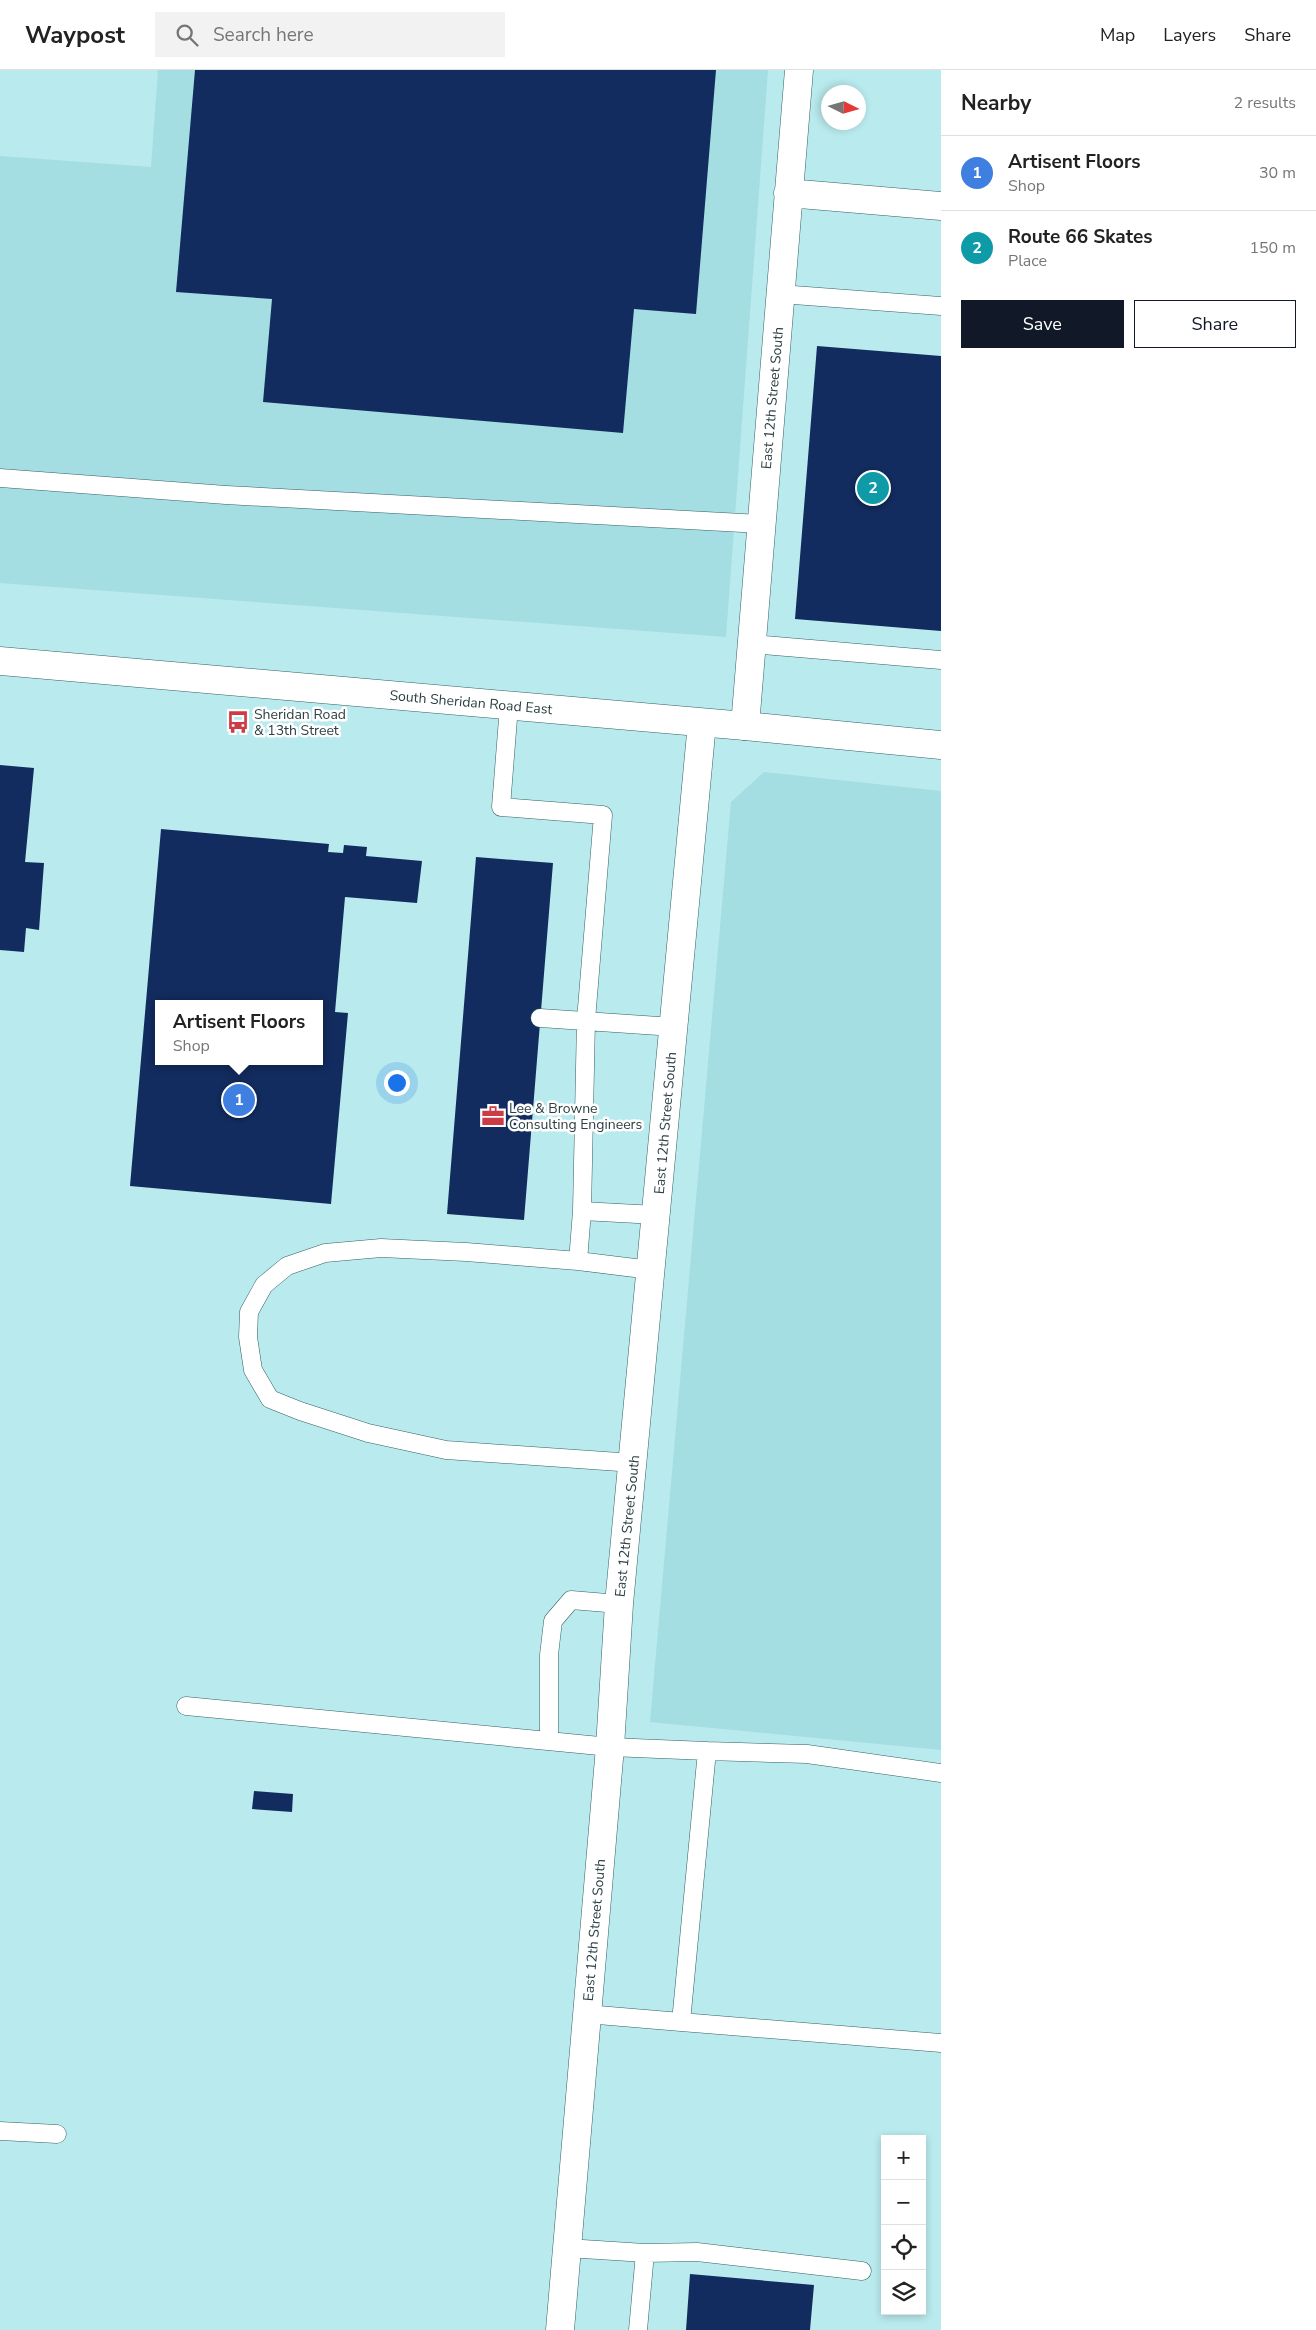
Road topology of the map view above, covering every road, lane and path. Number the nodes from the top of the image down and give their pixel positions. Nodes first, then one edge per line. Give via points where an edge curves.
1 (799, 70) edge
2 (788, 194) junction
3 (941, 206) edge
4 (780, 294) junction
5 (941, 306) edge
6 (0, 478) edge
7 (761, 524) junction
8 (752, 644) junction
9 (941, 660) edge
10 (0, 661) edge
11 (509, 706) junction
12 (702, 722) junction
13 (745, 726) junction
14 (941, 745) edge
15 (540, 1018) dead end
16 (586, 1020) junction
17 (674, 1027) junction
18 (582, 1211) junction
19 (656, 1215) junction
20 (578, 1261) junction
21 (651, 1270) junction
22 (634, 1463) junction
23 (620, 1604) junction
24 (186, 1706) dead end
25 (549, 1740) junction
26 (610, 1747) junction
27 (707, 1751) junction
28 (941, 1773) edge
29 (586, 2014) junction
30 (681, 2022) junction
31 (941, 2043) edge
32 (0, 2131) edge
33 (57, 2134) dead end
34 (567, 2248) junction
35 (645, 2253) junction
36 (862, 2271) dead end
37 (560, 2330) edge
38 (638, 2330) edge

1 - 2 street, East 12th Street South
2 - 3 street
2 - 4 street, East 12th Street South
4 - 5 lane
4 - 7 street, East 12th Street South
6 - 7 lane
7 - 8 street, East 12th Street South
8 - 9 lane
8 - 13 street, East 12th Street South
10 - 11 street, South Sheridan Road East
11 - 12 street, South Sheridan Road East
11 - 16 lane via 501,807 603,816
12 - 13 street, South Sheridan Road East
12 - 17 street, East 12th Street South
13 - 14 street, South Sheridan Road East
15 - 16 lane
16 - 17 lane
16 - 18 lane
17 - 19 street, East 12th Street South
18 - 19 lane
18 - 20 lane
19 - 21 street, East 12th Street South
20 - 21 lane
20 - 22 lane via 381,1248 317,1255 287,1266 264,1284 249,1312 248,1337 253,1370 270,1399 368,1433 446,1450
21 - 22 street, East 12th Street South
22 - 23 street, East 12th Street South
23 - 25 lane via 571,1600 553,1621 549,1655
23 - 26 street, East 12th Street South
24 - 25 lane
25 - 26 lane
26 - 27 lane
26 - 29 street, East 12th Street South
27 - 28 lane via 807,1754
27 - 30 lane
29 - 30 lane
29 - 34 street, East 12th Street South
30 - 31 lane
32 - 33 lane
34 - 35 lane
34 - 37 street, East 12th Street South
35 - 36 lane via 697,2252
35 - 38 lane

